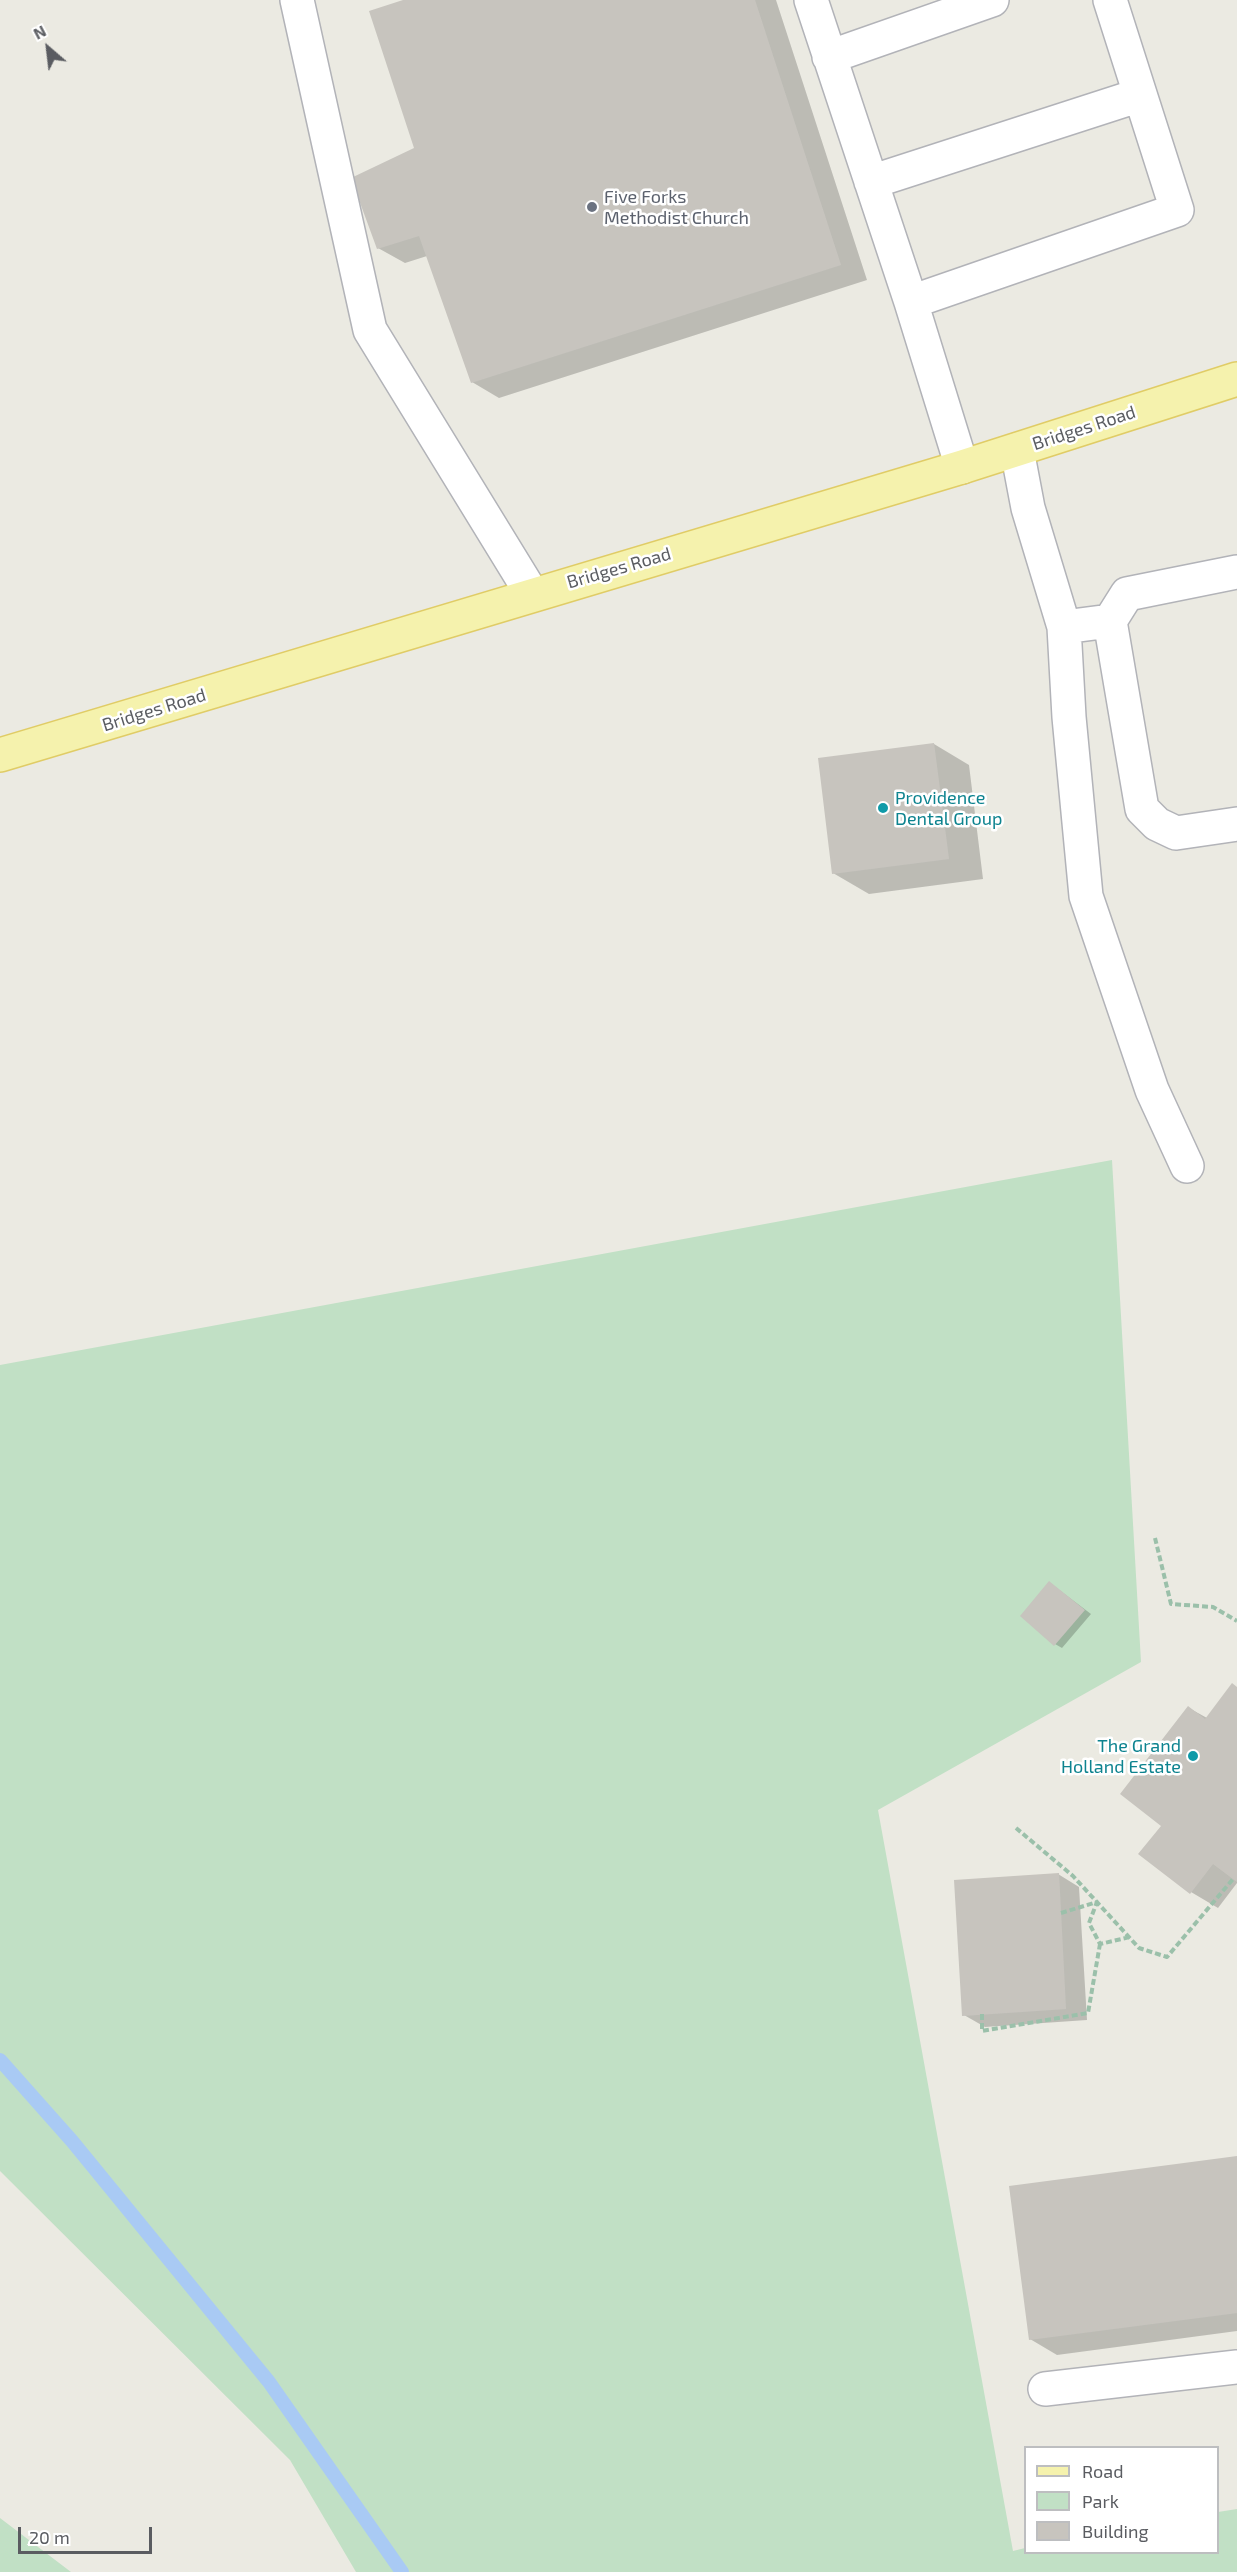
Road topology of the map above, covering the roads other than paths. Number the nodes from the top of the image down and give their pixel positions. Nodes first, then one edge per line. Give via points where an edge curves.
1 (297, 0) edge
2 (810, 0) edge
3 (992, 0) edge
4 (1110, 0) edge
5 (829, 57) junction
6 (1140, 95) junction
7 (871, 182) junction
8 (911, 302) junction
9 (1237, 379) edge
10 (1017, 450) junction
11 (962, 467) junction
12 (1237, 572) edge
13 (532, 594) junction
14 (1110, 621) junction
15 (1064, 627) junction
16 (0, 755) edge
17 (1237, 824) edge
18 (1187, 1166) dead end
19 (1237, 2367) edge
20 (1045, 2389) dead end

1 - 13 lane via 370,330
2 - 5 lane
3 - 5 lane
4 - 6 lane
5 - 7 lane
6 - 7 lane
6 - 8 lane via 1177,210
7 - 8 lane
8 - 11 lane
9 - 10 main road, Bridges Road
10 - 11 main road, Bridges Road
10 - 15 lane via 1028,508
11 - 13 main road, Bridges Road
12 - 14 lane via 1127,594
13 - 16 main road, Bridges Road
14 - 15 lane
14 - 17 lane via 1142,809 1157,824 1176,833
15 - 18 lane via 1086,896 1152,1090
19 - 20 lane

